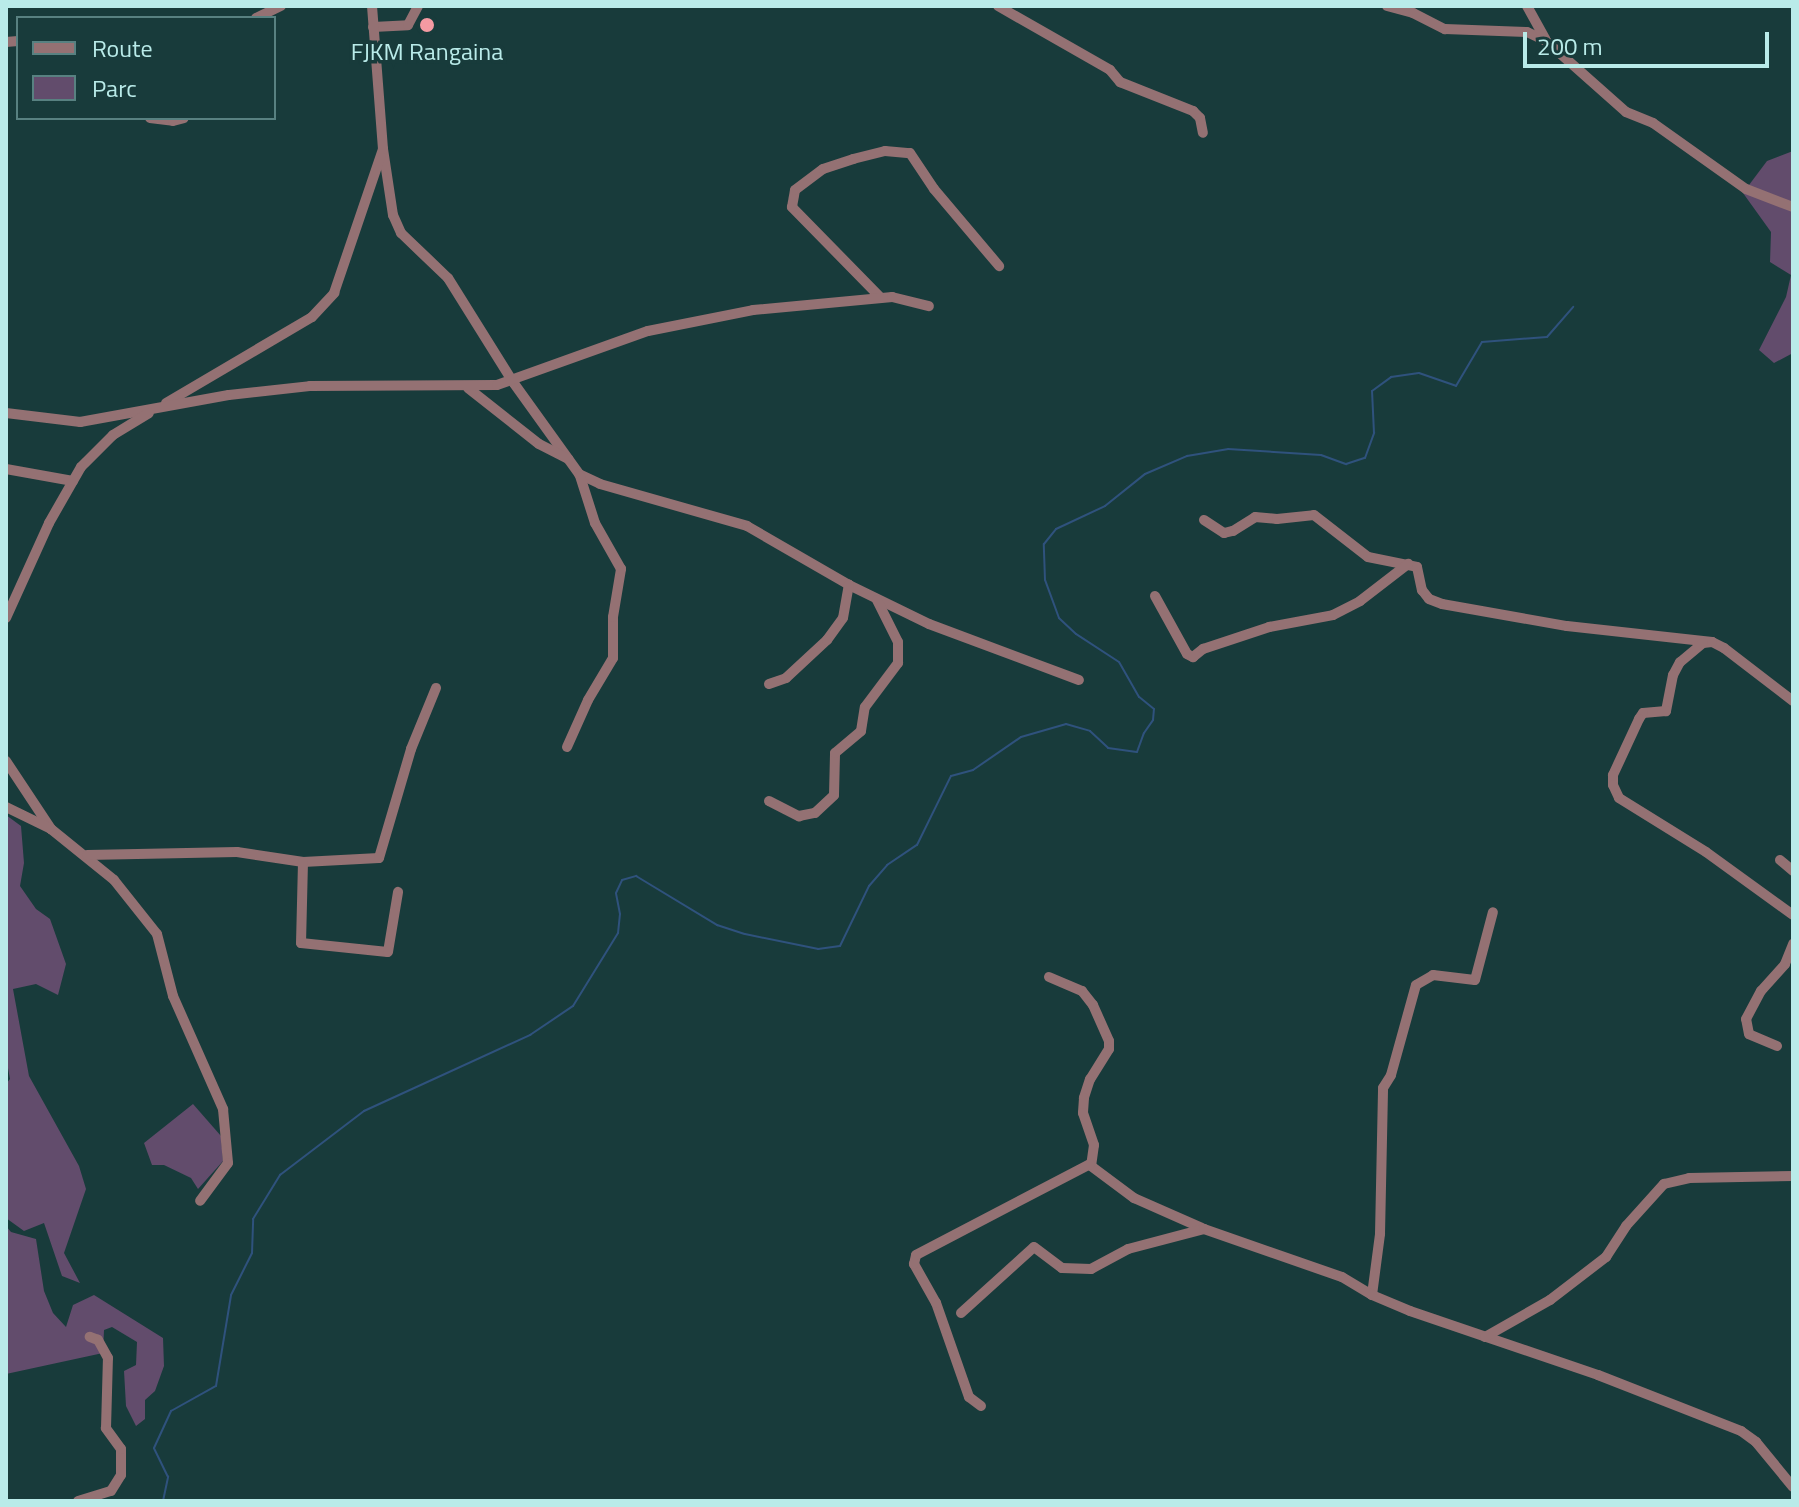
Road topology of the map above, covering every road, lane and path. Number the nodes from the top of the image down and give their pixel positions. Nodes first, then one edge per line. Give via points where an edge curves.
1 (281, 6) edge
2 (372, 6) edge
3 (418, 6) edge
4 (998, 6) edge
5 (1387, 6) edge
6 (1527, 6) edge
7 (260, 16) edge
8 (373, 27) junction
9 (1546, 41) junction
10 (1203, 133) dead end
11 (383, 149) junction
12 (1793, 207) edge
13 (999, 266) dead end
14 (880, 297) junction
15 (929, 306) dead end
16 (513, 382) junction
17 (468, 388) junction
18 (157, 409) junction
19 (6, 413) edge
20 (568, 459) junction
21 (9, 470) edge
22 (579, 474) junction
23 (73, 481) junction
24 (6, 482) edge
25 (1204, 520) dead end
26 (1408, 564) junction
27 (849, 585) junction
28 (1155, 596) dead end
29 (876, 598) junction
30 (6, 618) edge
31 (1712, 642) junction
32 (1079, 680) dead end
33 (769, 684) dead end
34 (436, 688) dead end
35 (1793, 701) edge
36 (567, 747) dead end
37 (6, 761) edge
38 (769, 801) dead end
39 (6, 807) edge
40 (51, 829) junction
41 (87, 855) junction
42 (1780, 860) dead end
43 (303, 862) junction
44 (1793, 871) edge
45 (398, 892) dead end
46 (1493, 912) dead end
47 (1793, 915) edge
48 (1793, 944) edge
49 (1049, 977) dead end
50 (1777, 1046) dead end
51 (1090, 1164) junction
52 (1793, 1176) edge
53 (200, 1201) dead end
54 (1204, 1229) junction
55 (1372, 1295) junction
56 (961, 1313) dead end
57 (90, 1337) dead end
58 (1485, 1337) junction
59 (981, 1406) dead end
60 (1793, 1487) edge
61 (78, 1501) edge

1 - 7 street
2 - 8 street
3 - 8 street via 408,25
4 - 10 street via 1110,70 1120,82 1193,111
5 - 9 street via 1445,29 1527,32
6 - 9 street
8 - 11 street
9 - 12 street via 1626,112 1653,123 1746,189
11 - 16 street via 393,215 401,233 448,278
11 - 18 street via 334,293 312,317
13 - 14 street via 910,153 885,151 853,159 823,169 795,190 792,207
14 - 15 street
14 - 16 street via 753,310 648,331
16 - 17 street
16 - 20 street
17 - 18 street via 310,386
17 - 20 street via 539,444
18 - 19 street via 80,422
18 - 23 street via 113,435
20 - 22 street
21 - 23 street
21 - 24 street
22 - 27 street via 747,526
22 - 36 street via 595,523 621,569 613,658
23 - 30 street
25 - 26 street via 1224,533 1255,517 1314,515 1368,557
26 - 28 street via 1333,615 1269,627 1193,657
26 - 31 street via 1417,567 1429,599 1442,604 1567,626
27 - 29 street
27 - 33 street via 843,618 827,640 786,678
29 - 32 street via 929,624
29 - 38 street via 898,642 898,663 865,707 861,731 835,753 834,795 815,813 799,816
31 - 35 street
31 - 47 street via 1685,654 1673,675 1666,711 1643,713 1613,785 1619,798
34 - 43 street via 411,749 379,858
37 - 40 street
39 - 40 street
40 - 41 street
41 - 43 street via 237,852
41 - 53 street via 157,934 173,996 223,1109 228,1163
42 - 44 street
43 - 45 street via 301,943 388,952
46 - 55 street via 1475,980 1433,975 1416,985 1383,1088 1380,1234
48 - 50 street via 1746,1019 1749,1034
49 - 51 street via 1082,991 1109,1041 1084,1098 1083,1113 1094,1145
51 - 54 street via 1134,1198
51 - 59 street via 916,1255 914,1264 936,1303 969,1397
52 - 58 street via 1689,1178 1664,1184 1606,1257 1550,1300
54 - 55 street via 1342,1277
54 - 56 street via 1128,1249 1091,1269 1062,1268 1034,1247
55 - 58 street
57 - 61 street via 98,1340 108,1358 106,1428 121,1449 121,1475 111,1491
58 - 60 street via 1741,1431

